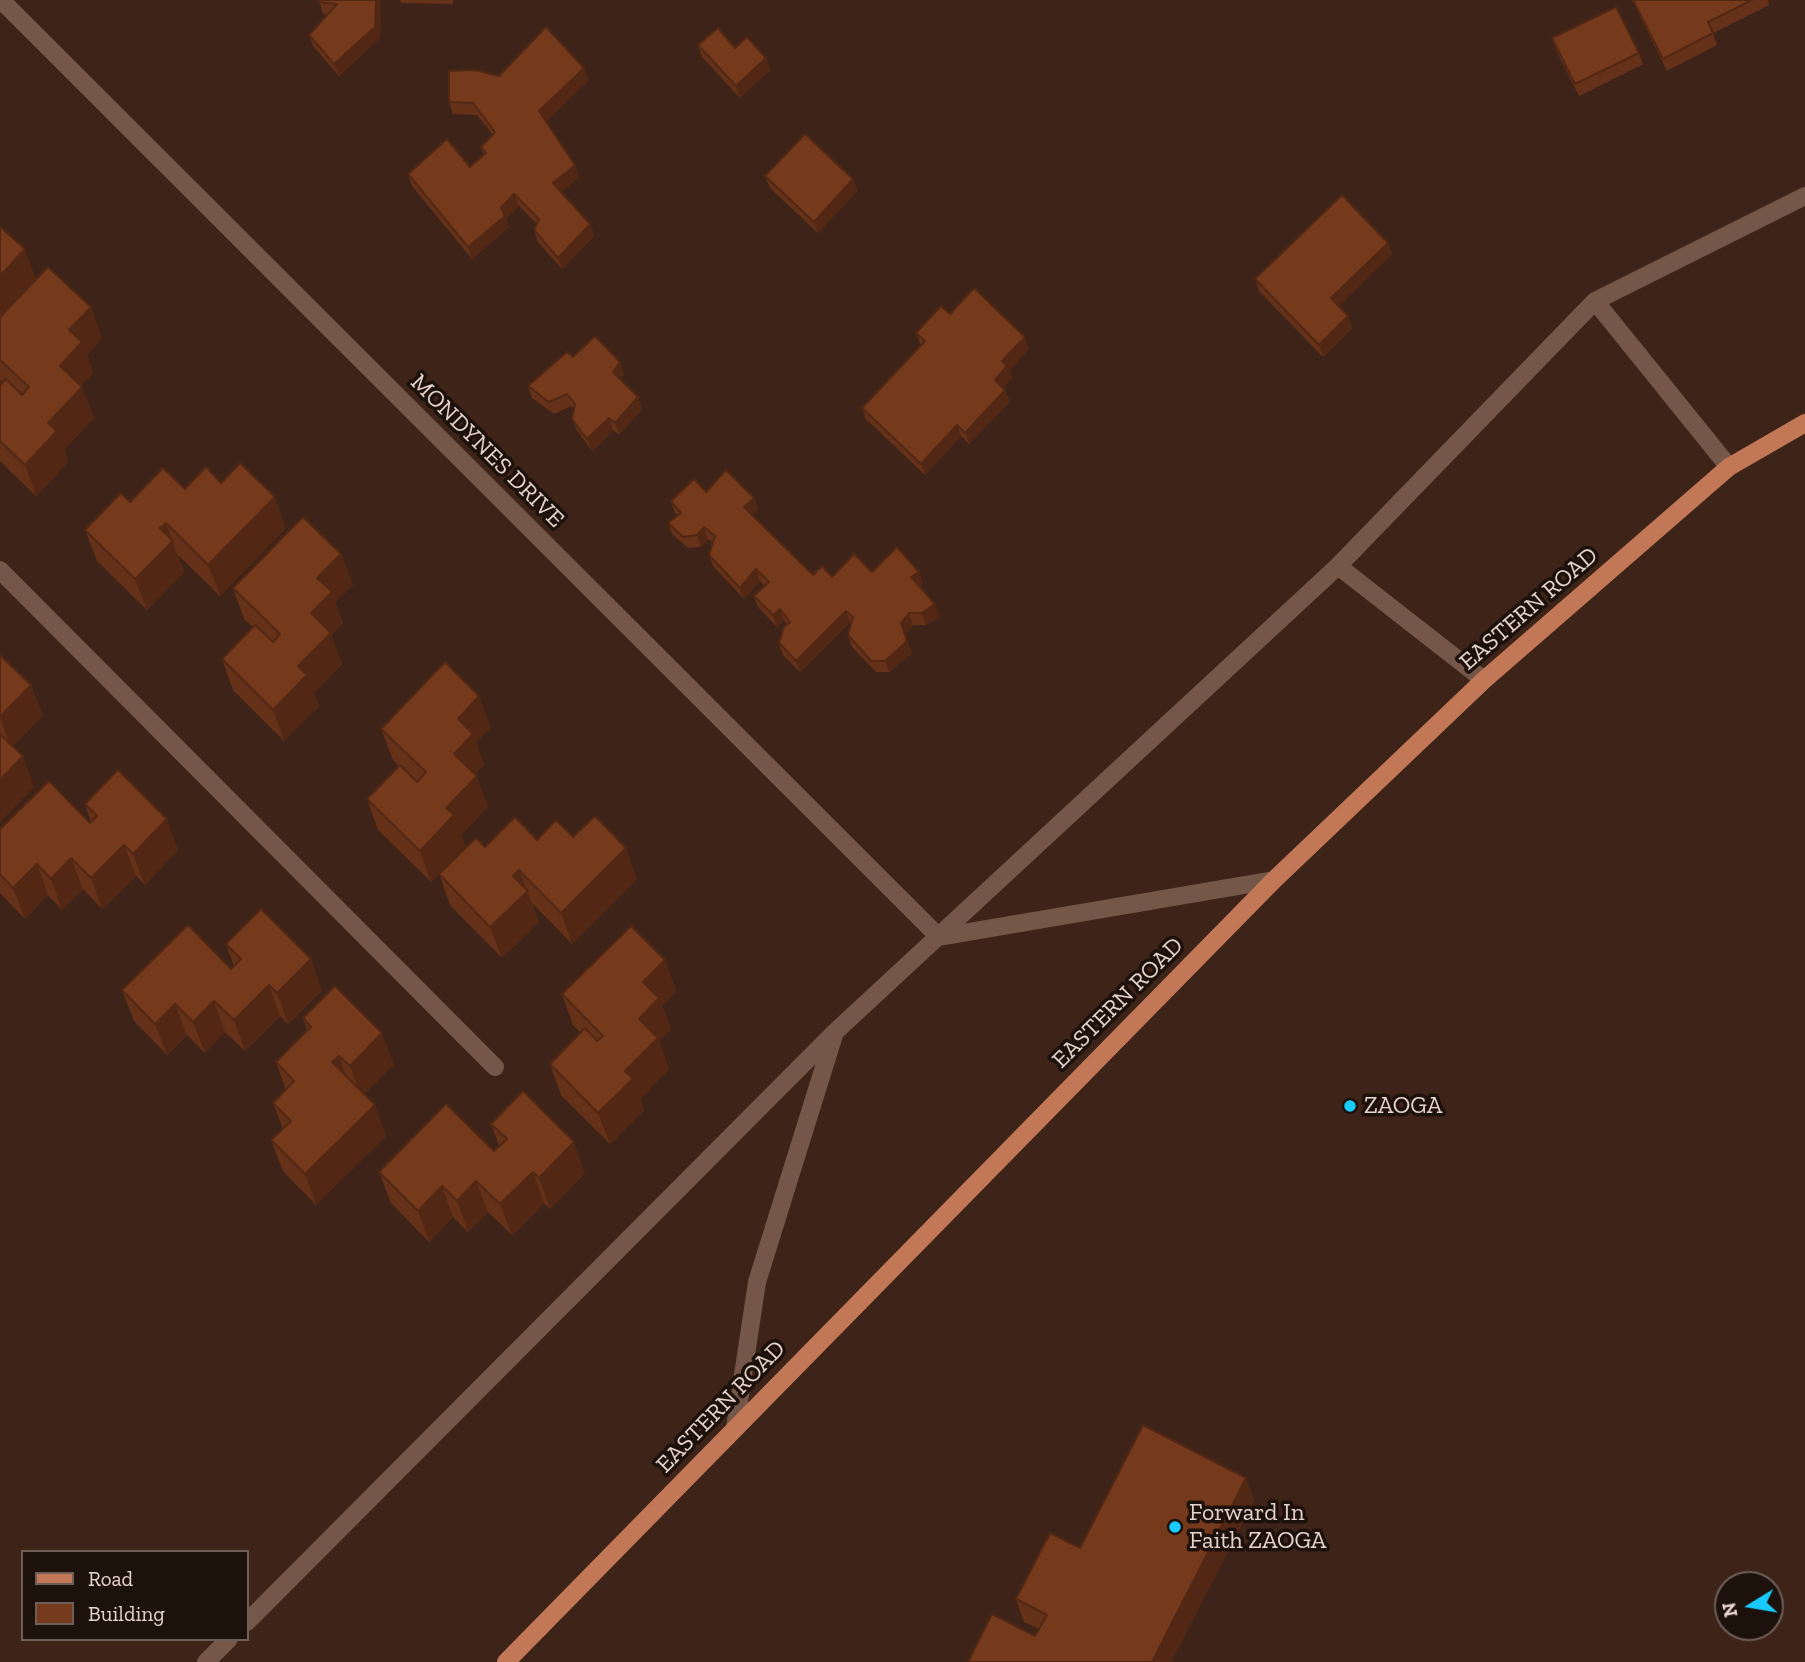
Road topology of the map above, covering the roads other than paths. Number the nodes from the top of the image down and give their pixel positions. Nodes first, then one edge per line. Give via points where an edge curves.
1 (2, 3) edge
2 (1805, 195) edge
3 (1595, 301) junction
4 (1805, 423) edge
5 (1729, 467) junction
6 (1338, 566) junction
7 (0, 570) edge
8 (1483, 680) junction
9 (1274, 880) junction
10 (939, 937) junction
11 (835, 1032) junction
12 (495, 1067) dead end
13 (734, 1428) junction
14 (248, 1621) edge
15 (227, 1641) edge
16 (206, 1662) edge
17 (506, 1662) edge

1 - 10 street, MONDYNES DRIVE
2 - 3 street
3 - 5 street
3 - 6 street
4 - 5 main road, EASTERN ROAD
5 - 8 main road, EASTERN ROAD
6 - 8 street
6 - 10 street
7 - 12 street
8 - 9 main road, EASTERN ROAD
9 - 10 street
9 - 13 main road, EASTERN ROAD
10 - 11 street
11 - 13 street via 757,1282
11 - 14 street
13 - 17 main road, EASTERN ROAD
15 - 16 street

